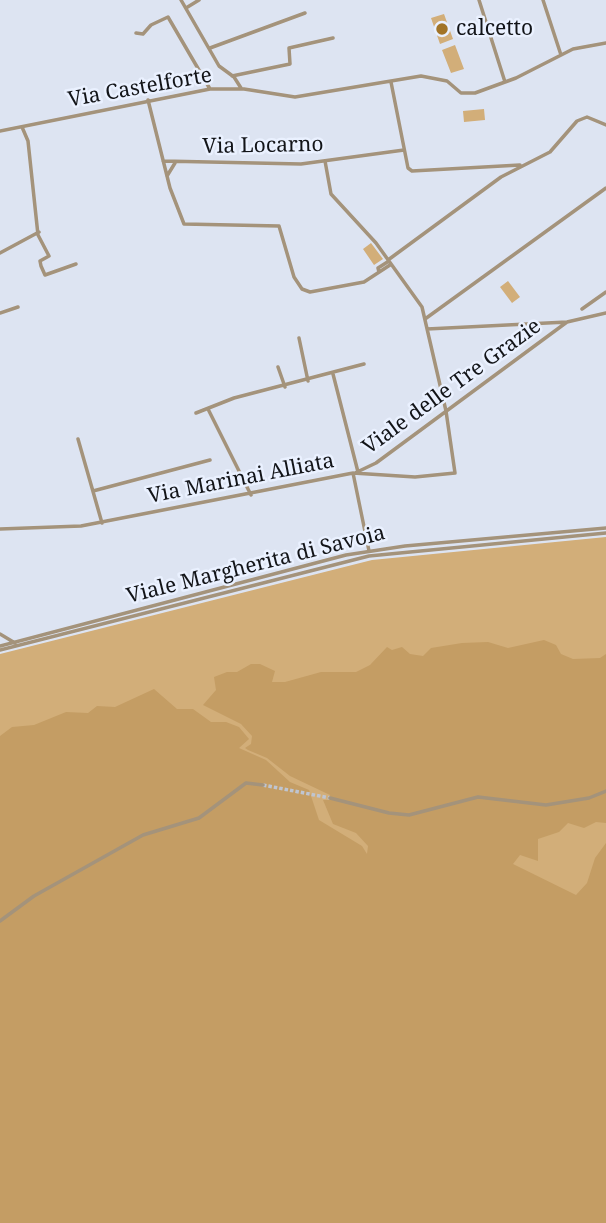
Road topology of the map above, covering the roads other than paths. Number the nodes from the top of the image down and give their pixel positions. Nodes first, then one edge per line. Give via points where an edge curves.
1 (181, 0) edge
2 (199, 0) edge
3 (480, 0) edge
4 (543, 0) edge
5 (186, 8) junction
6 (305, 13) dead end
7 (136, 33) dead end
8 (333, 38) dead end
9 (606, 43) edge
10 (210, 48) junction
11 (561, 55) junction
12 (232, 76) junction
13 (391, 82) junction
14 (505, 82) junction
15 (242, 88) junction
16 (210, 89) junction
17 (148, 100) junction
18 (606, 125) edge
19 (22, 127) junction
20 (0, 131) edge
21 (404, 150) junction
22 (163, 160) junction
23 (325, 161) junction
24 (175, 163) junction
25 (520, 165) junction
26 (167, 176) junction
27 (606, 188) edge
28 (39, 232) junction
29 (0, 253) edge
30 (389, 262) junction
31 (76, 264) dead end
32 (606, 292) edge
33 (18, 307) dead end
34 (582, 309) dead end
35 (0, 313) edge
36 (606, 313) edge
37 (425, 319) junction
38 (567, 322) junction
39 (427, 329) junction
40 (299, 338) dead end
41 (365, 364) dead end
42 (278, 366) dead end
43 (333, 374) junction
44 (308, 381) junction
45 (285, 387) junction
46 (208, 409) junction
47 (446, 411) junction
48 (196, 413) dead end
49 (78, 439) dead end
50 (210, 460) dead end
51 (355, 473) junction
52 (93, 491) junction
53 (251, 496) junction
54 (102, 523) junction
55 (0, 529) edge
56 (606, 530) edge
57 (369, 551) junction
58 (0, 634) edge
59 (14, 645) junction
60 (0, 648) edge
61 (263, 785) tunnel mouth
62 (606, 791) edge
63 (330, 798) tunnel mouth
64 (0, 921) edge

1 - 5 street
2 - 5 street
3 - 14 street
4 - 11 street
5 - 10 street
6 - 10 street
7 - 16 street via 143,34 168,17
8 - 12 street via 289,48 290,64
9 - 11 street, Via Castelforte
10 - 12 street via 219,66
11 - 14 street, Via Castelforte
12 - 15 street
13 - 14 street, Via Castelforte via 436,77 467,93
13 - 15 street, Via Castelforte via 295,97
13 - 21 street
15 - 16 street, Via Castelforte
16 - 17 street, Via Castelforte
17 - 19 street, Via Castelforte
17 - 22 street
18 - 25 street via 587,117 578,121 550,152
19 - 20 street, Via Castelforte
19 - 28 street via 28,141
21 - 23 street, Via Locarno
21 - 25 street via 412,171
22 - 24 street, Via Locarno
22 - 26 street
23 - 24 street, Via Locarno
23 - 30 street, Via Marinai Alliata via 331,194
24 - 26 street
25 - 30 street
26 - 30 street via 184,224 282,228 294,278 302,289 337,289 364,282
27 - 37 street
28 - 29 street
28 - 31 street via 49,256 40,261 45,275
30 - 37 street, Via Marinai Alliata via 422,307
32 - 34 street
33 - 35 street
36 - 38 street
37 - 39 street, Via Marinai Alliata
38 - 39 street
38 - 47 street, Viale delle Tre Grazie
39 - 47 street, Via Marinai Alliata
40 - 44 street
41 - 43 street
42 - 45 street
43 - 44 street
43 - 51 street
44 - 45 street
45 - 46 street
46 - 48 street
46 - 53 street
47 - 51 street, Viale delle Tre Grazie via 376,463
47 - 51 street, Via Marinai Alliata via 456,473 415,477
49 - 52 street
50 - 52 street
51 - 53 street, Via Marinai Alliata
51 - 57 street
52 - 54 street
53 - 54 street, Via Marinai Alliata
54 - 55 street, Via Marinai Alliata via 66,529
56 - 57 street, Viale Margherita di Savoia
56 - 59 street, Viale Margherita di Savoia via 369,556
57 - 59 street, Viale Margherita di Savoia
58 - 59 street
59 - 60 street, Viale Margherita di Savoia
61 - 64 street via 246,783 199,818 143,835 34,896
62 - 63 street via 546,805 478,797 409,815

